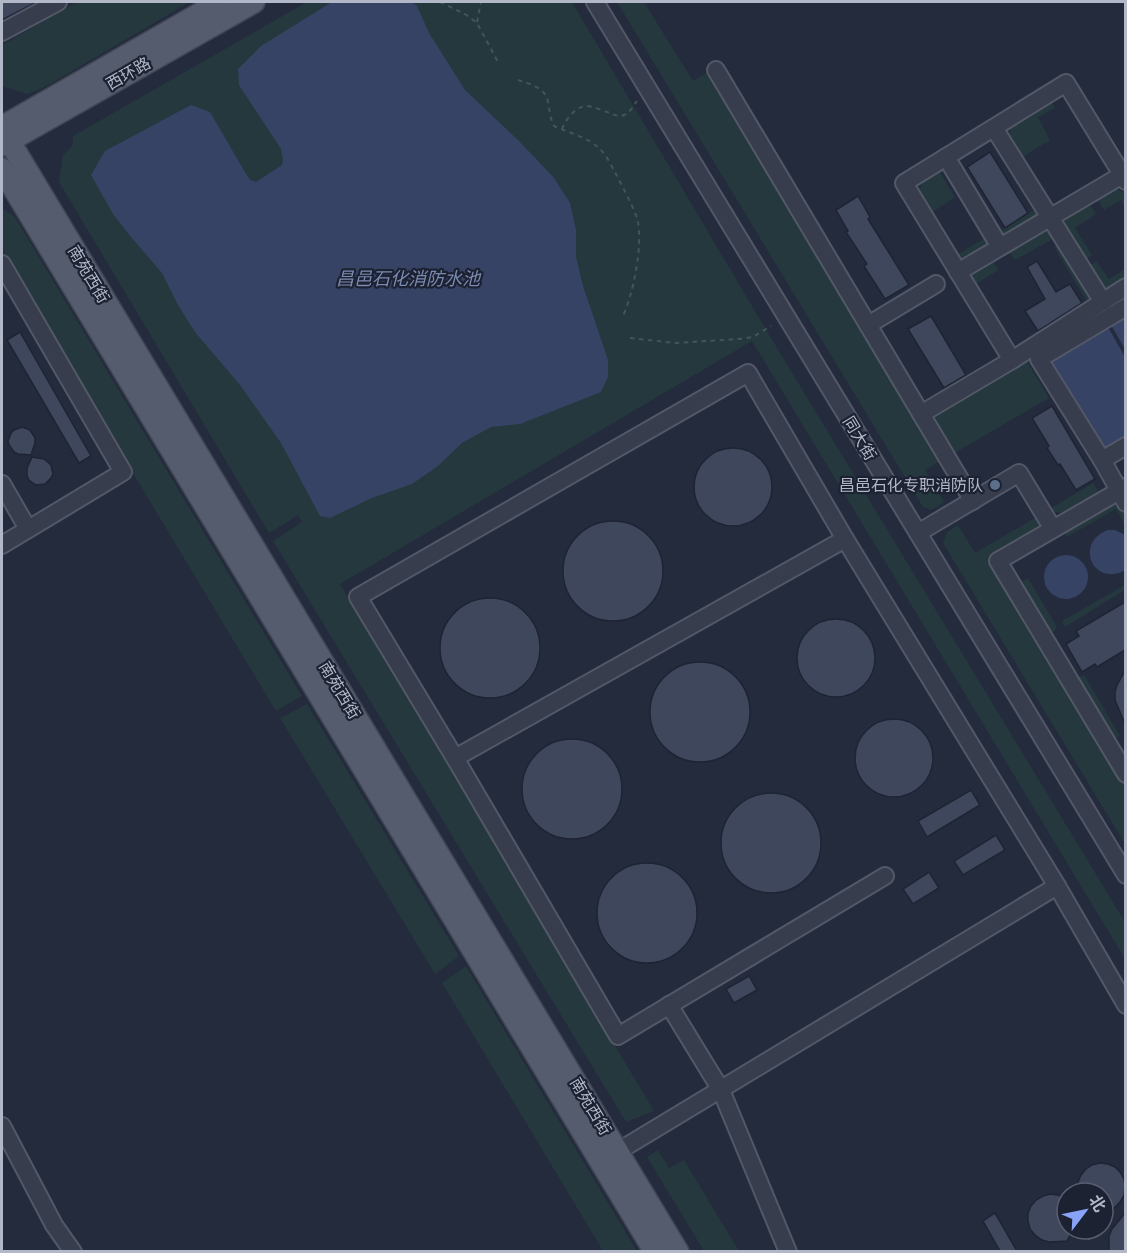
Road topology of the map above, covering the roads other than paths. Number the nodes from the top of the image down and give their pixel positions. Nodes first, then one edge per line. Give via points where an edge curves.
1 (58, 2) edge
2 (220, 2) edge
3 (254, 2) edge
4 (595, 2) edge
5 (2, 32) edge
6 (716, 70) dead end
7 (994, 128) junction
8 (3, 136) edge
9 (946, 157) junction
10 (2, 169) edge
11 (1124, 178) edge
12 (1050, 217) junction
13 (1000, 247) junction
14 (2, 264) edge
15 (958, 272) junction
16 (936, 284) dead end
17 (1125, 287) edge
18 (1103, 302) junction
19 (1125, 307) edge
20 (868, 325) junction
21 (1012, 360) junction
22 (921, 414) junction
23 (1125, 446) edge
24 (1102, 460) junction
25 (2, 484) edge
26 (1123, 494) edge
27 (972, 501) junction
28 (28, 529) junction
29 (1053, 529) junction
30 (918, 533) junction
31 (845, 538) junction
32 (2, 545) edge
33 (1121, 754) edge
34 (455, 758) junction
35 (1125, 774) edge
36 (1125, 875) edge
37 (885, 876) dead end
38 (1057, 886) junction
39 (669, 1005) junction
40 (1125, 1005) edge
41 (721, 1090) junction
42 (2, 1126) edge
43 (610, 1157) junction
44 (73, 1251) edge
45 (655, 1251) edge
46 (678, 1251) edge
47 (788, 1251) edge

1 - 5 street
2 - 8 main road, 西环路
3 - 8 main road, 西环路
4 - 30 street, 同大街
6 - 20 street
7 - 9 street
7 - 11 street via 1065,83
7 - 12 street
8 - 43 main road, 南苑西街
9 - 13 street
9 - 15 street via 904,183
10 - 43 main road, 南苑西街
11 - 12 street
12 - 13 street
12 - 18 street
13 - 15 street
14 - 28 street via 123,472
15 - 21 street
16 - 20 street
17 - 18 street
18 - 21 street
19 - 24 street via 1039,359
20 - 22 street
21 - 22 street
22 - 27 street
23 - 24 street
24 - 26 street
25 - 28 street
26 - 29 street
27 - 29 street via 1019,473
27 - 30 street
28 - 32 street
29 - 33 street via 998,561
30 - 36 street, 同大街
31 - 34 street
31 - 34 street via 747,373 358,597
31 - 38 street
33 - 35 street
34 - 39 street via 618,1036
37 - 39 street
38 - 40 street
38 - 41 street
39 - 41 street
41 - 43 street
41 - 47 street
42 - 44 street via 54,1225
43 - 45 main road, 南苑西街
43 - 46 main road, 南苑西街

